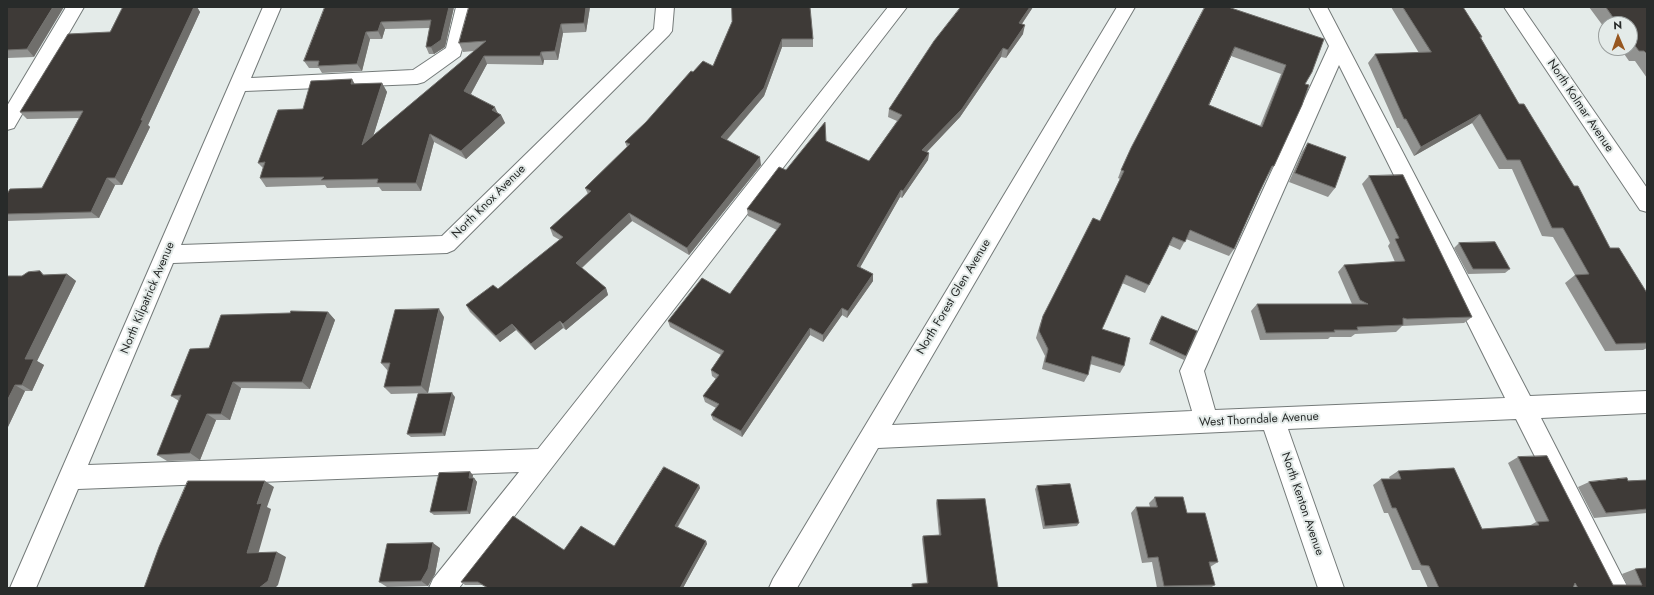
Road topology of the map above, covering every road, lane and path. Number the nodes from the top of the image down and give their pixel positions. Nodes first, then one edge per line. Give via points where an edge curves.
1 (75, 7) edge
2 (272, 7) edge
3 (465, 7) edge
4 (665, 7) edge
5 (898, 7) edge
6 (1126, 7) edge
7 (1318, 7) edge
8 (1513, 7) edge
9 (1338, 46) junction
10 (238, 85) junction
11 (7, 123) edge
12 (1647, 204) edge
13 (166, 254) junction
14 (1647, 402) edge
15 (1523, 408) junction
16 (1272, 420) junction
17 (1207, 422) junction
18 (871, 437) junction
19 (544, 460) junction
20 (70, 477) junction
21 (23, 588) edge
22 (442, 588) edge
23 (782, 588) edge
24 (1332, 588) edge
25 (1615, 588) edge

1 - 11 street
2 - 10 street, North Kilpatrick Avenue
3 - 10 street via 454,51 418,77
4 - 13 street, North Knox Avenue via 663,31 447,244
5 - 19 street
6 - 18 street, North Forest Glen Avenue
7 - 9 street
8 - 12 street, North Kolmar Avenue
9 - 15 street
9 - 17 street via 1192,371
10 - 13 street, North Kilpatrick Avenue
13 - 20 street, North Kilpatrick Avenue
14 - 15 street, West Thorndale Avenue
15 - 16 street, West Thorndale Avenue
15 - 25 street
16 - 17 street, West Thorndale Avenue
16 - 24 street, North Kenton Avenue
17 - 18 street, West Thorndale Avenue
18 - 23 street, North Forest Glen Avenue
19 - 20 street
19 - 22 street
20 - 21 street, North Kilpatrick Avenue

